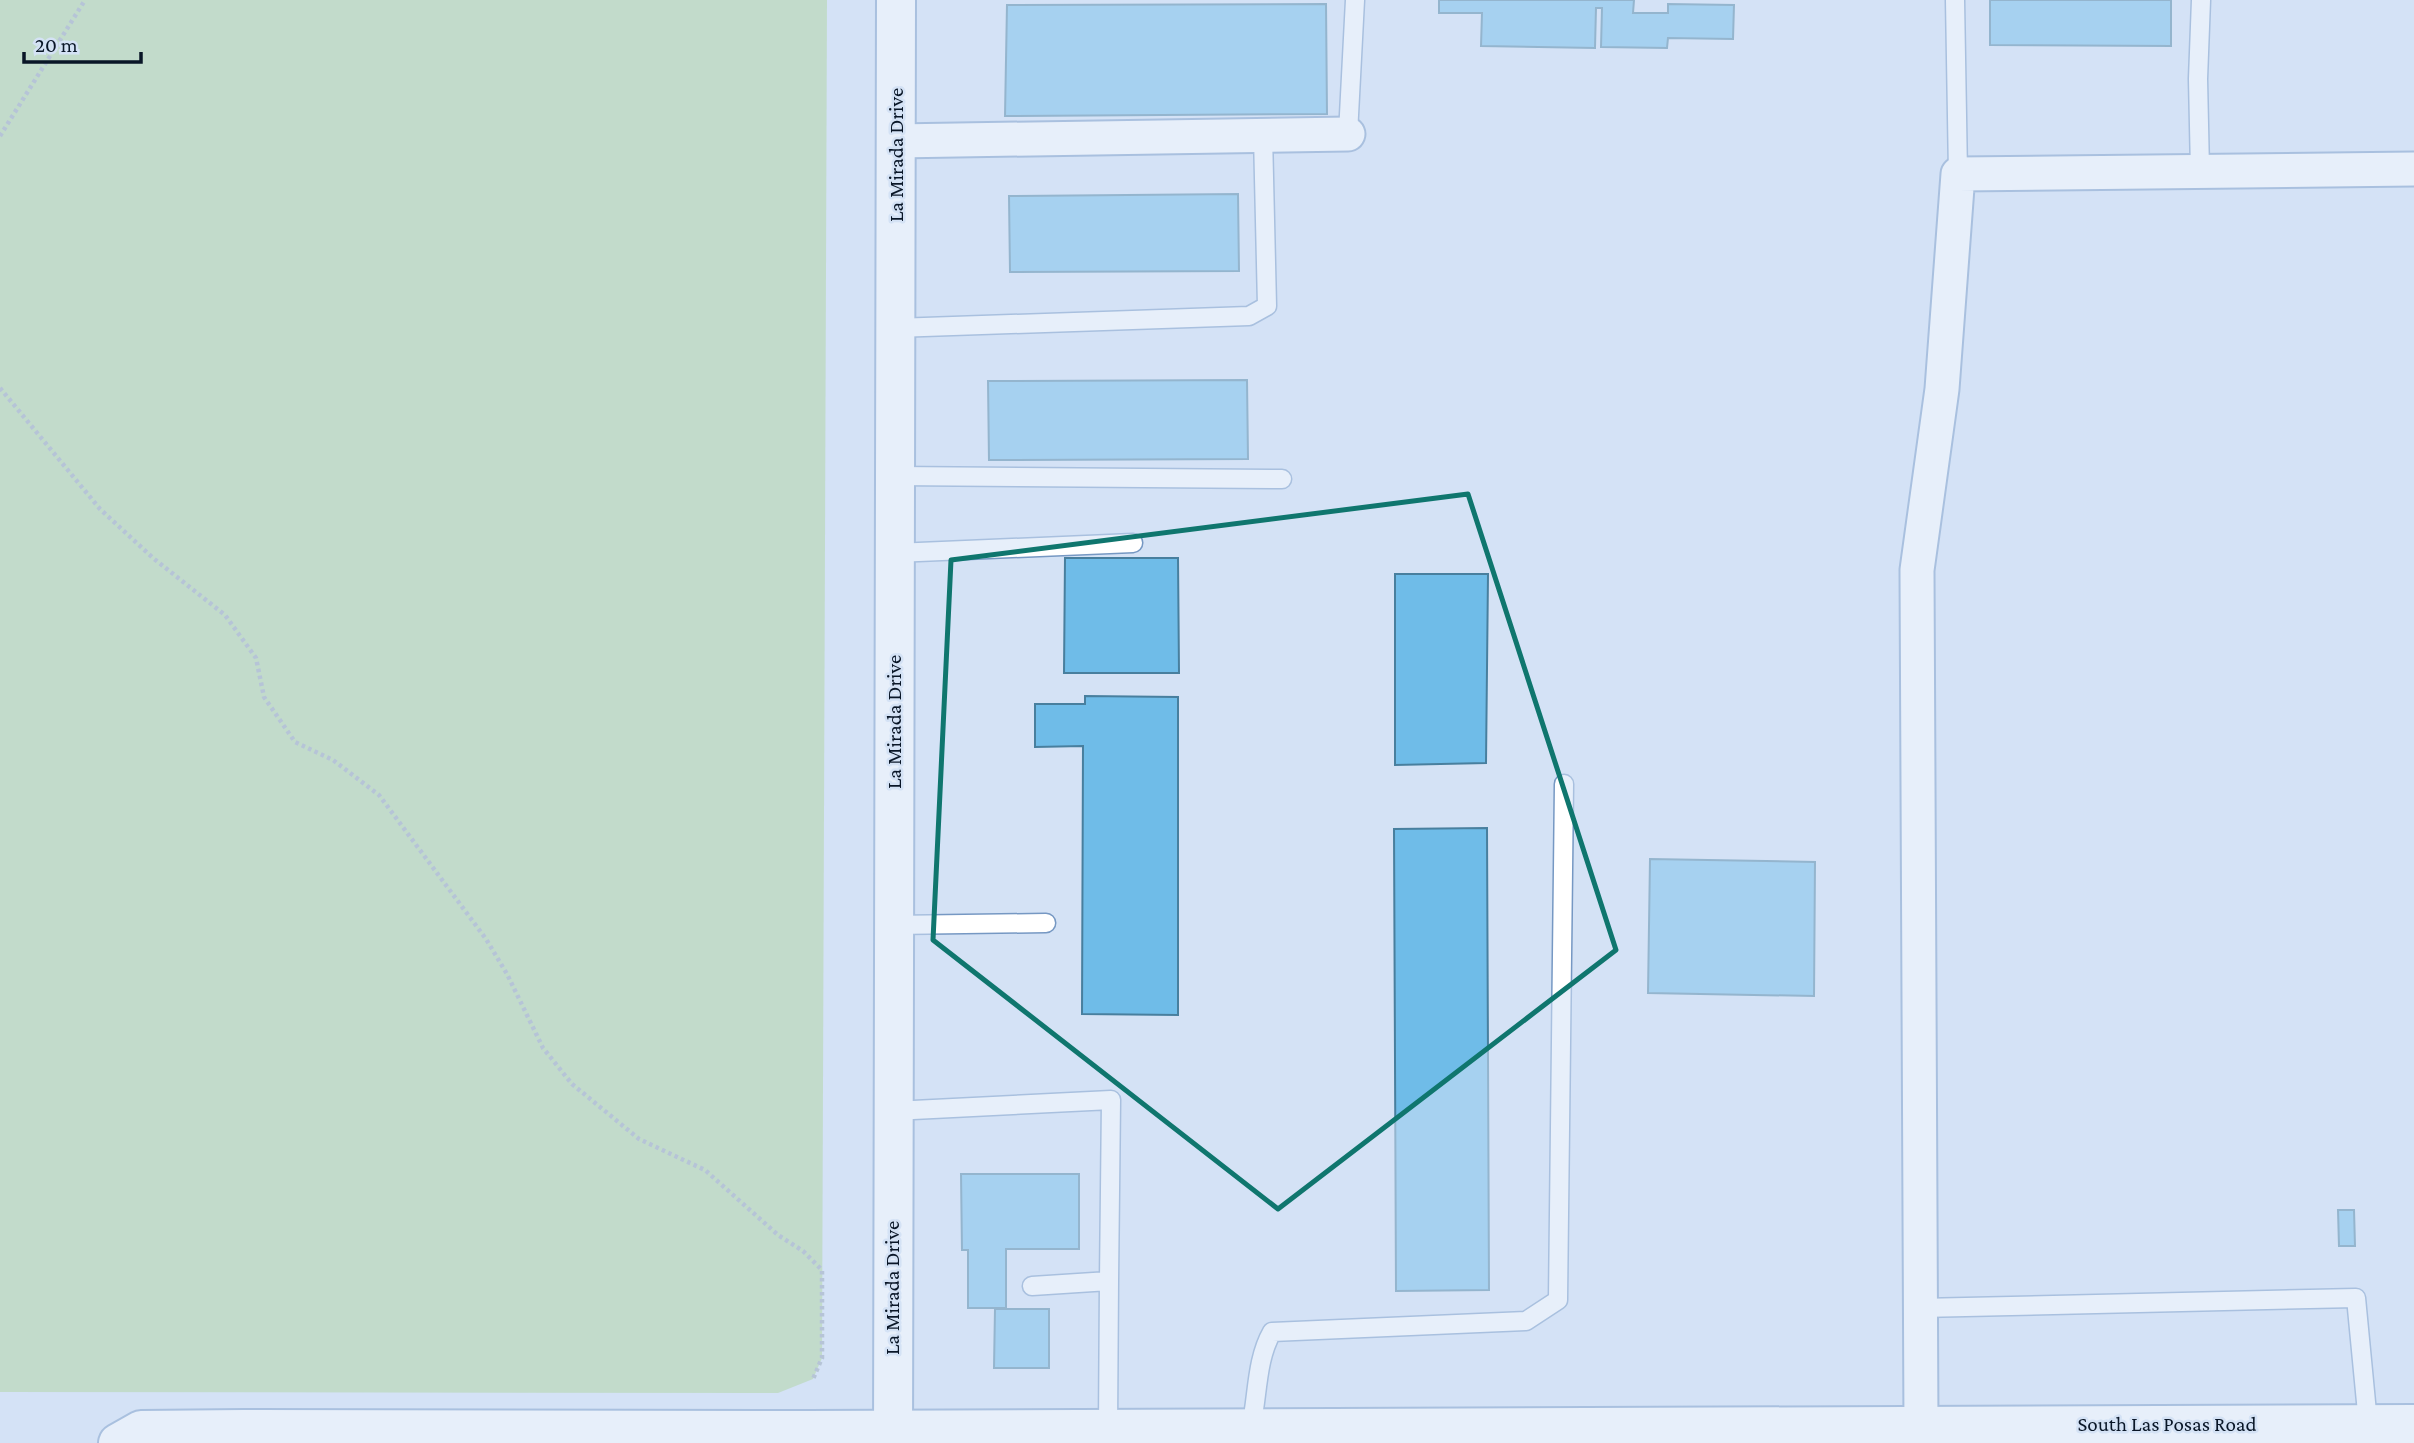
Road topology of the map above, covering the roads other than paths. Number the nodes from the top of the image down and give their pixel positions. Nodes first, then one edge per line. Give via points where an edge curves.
1 (896, 0) edge
2 (1355, 0) edge
3 (1955, 0) edge
4 (2201, 0) edge
5 (1348, 134) joint
6 (1263, 135) junction
7 (895, 141) junction
8 (2414, 169) edge
9 (2200, 172) junction
10 (1958, 174) junction
11 (895, 328) junction
12 (895, 476) junction
13 (1282, 479) dead end
14 (1133, 542) dead end
15 (895, 553) junction
16 (1564, 784) dead end
17 (1046, 923) dead end
18 (893, 925) junction
19 (893, 1111) junction
20 (1109, 1281) junction
21 (1032, 1286) dead end
22 (1920, 1308) junction
23 (2368, 1423) junction
24 (2414, 1424) edge
25 (1921, 1426) junction
26 (1251, 1427) junction
27 (1108, 1428) junction
28 (893, 1436) edge
29 (118, 1443) edge

1 - 7 main road, La Mirada Drive
2 - 5 lane
3 - 10 lane
4 - 9 lane
5 - 6 street
6 - 7 street
6 - 11 lane via 1267,306 1249,316
7 - 11 main road, La Mirada Drive
8 - 9 street
9 - 10 street
10 - 22 street via 1942,389 1917,570
11 - 12 main road, La Mirada Drive
12 - 13 lane
12 - 15 main road, La Mirada Drive
14 - 15 lane
15 - 18 main road, La Mirada Drive
16 - 26 lane via 1558,1300 1525,1321 1272,1332 1261,1351
17 - 18 lane
18 - 19 main road, La Mirada Drive
19 - 20 lane via 1111,1100
19 - 28 main road, La Mirada Drive
20 - 21 lane
20 - 27 lane
22 - 23 lane via 2356,1298
22 - 25 street
23 - 24 main road, South Las Posas Road
23 - 25 main road, South Las Posas Road
25 - 26 main road, South Las Posas Road
26 - 27 main road, South Las Posas Road
27 - 28 main road, South Las Posas Road
28 - 29 main road, South Las Posas Road via 141,1430

